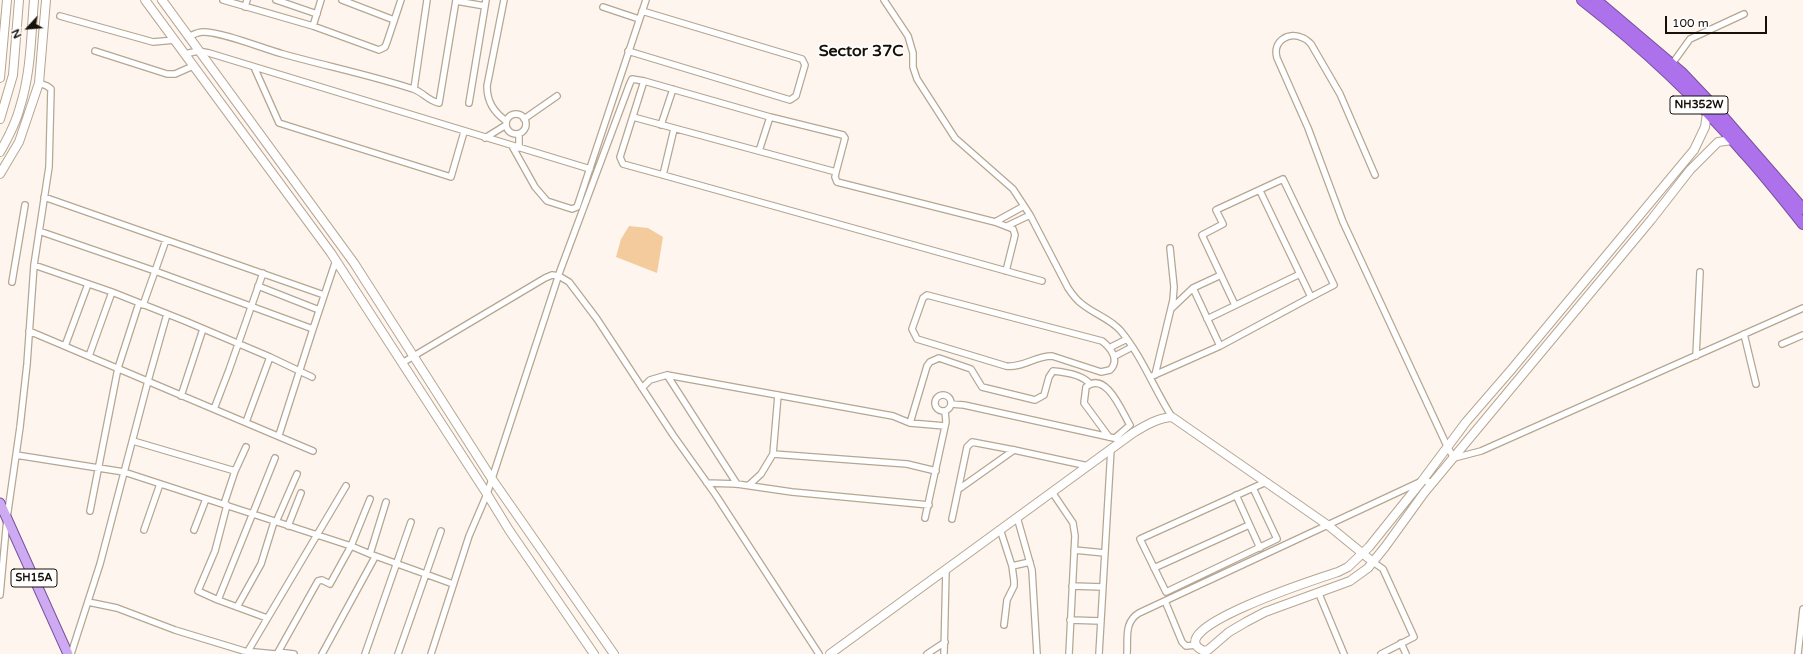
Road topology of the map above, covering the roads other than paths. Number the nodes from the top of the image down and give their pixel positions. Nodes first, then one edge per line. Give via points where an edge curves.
1 (7, 0) edge
2 (19, 0) edge
3 (34, 0) edge
4 (46, 0) edge
5 (145, 0) edge
6 (162, 0) edge
7 (223, 0) edge
8 (247, 0) edge
9 (276, 0) edge
10 (321, 0) edge
11 (342, 0) edge
12 (400, 0) edge
13 (427, 0) edge
14 (456, 0) edge
15 (504, 0) edge
16 (646, 0) edge
17 (884, 0) edge
18 (1582, 0) edge
19 (1596, 0) edge
20 (485, 3) edge
21 (245, 7) junction
22 (603, 7) dead end
23 (642, 11) junction
24 (317, 14) junction
25 (1744, 14) dead end
26 (60, 16) dead end
27 (639, 19) junction
28 (394, 20) junction
29 (313, 26) junction
30 (188, 37) junction
31 (175, 40) junction
32 (95, 51) dead end
33 (198, 51) junction
34 (628, 51) junction
35 (185, 54) junction
36 (1672, 64) junction
37 (193, 66) junction
38 (254, 67) junction
39 (0, 78) edge
40 (644, 81) junction
41 (39, 83) junction
42 (414, 89) junction
43 (673, 89) junction
44 (557, 96) dead end
45 (470, 103) dead end
46 (1707, 113) junction
47 (633, 117) junction
48 (770, 117) junction
49 (0, 119) edge
50 (524, 119) junction
51 (506, 123) junction
52 (661, 125) junction
53 (674, 128) junction
54 (464, 132) junction
55 (519, 134) junction
56 (485, 138) junction
57 (1732, 140) junction
58 (512, 146) junction
59 (519, 148) junction
60 (1695, 148) junction
61 (759, 151) junction
62 (0, 152) edge
63 (1706, 153) junction
64 (590, 169) junction
65 (836, 172) junction
66 (0, 174) edge
67 (663, 175) junction
68 (1375, 175) dead end
69 (1260, 191) junction
70 (44, 197) junction
71 (25, 205) dead end
72 (1024, 206) junction
73 (1803, 209) edge
74 (1030, 215) junction
75 (995, 222) junction
76 (1803, 224) edge
77 (1007, 226) junction
78 (39, 231) junction
79 (166, 240) junction
80 (1170, 248) dead end
81 (336, 260) junction
82 (34, 264) junction
83 (155, 271) junction
84 (1006, 271) junction
85 (1700, 272) dead end
86 (263, 273) junction
87 (1300, 274) junction
88 (1221, 275) junction
89 (559, 276) junction
90 (1042, 281) dead end
91 (12, 282) dead end
92 (88, 284) junction
93 (258, 286) junction
94 (1193, 288) junction
95 (112, 292) junction
96 (324, 295) junction
97 (1311, 297) junction
98 (141, 304) junction
99 (1236, 305) junction
100 (251, 306) junction
101 (1172, 308) junction
102 (1803, 308) edge
103 (319, 310) junction
104 (167, 314) junction
105 (1207, 319) junction
106 (203, 329) junction
107 (313, 329) junction
108 (29, 331) junction
109 (1744, 334) junction
110 (1803, 335) edge
111 (1127, 340) junction
112 (238, 343) junction
113 (1782, 344) dead end
114 (65, 346) junction
115 (1220, 346) junction
116 (1132, 347) junction
117 (1109, 348) junction
118 (414, 355) junction
119 (89, 356) junction
120 (1114, 356) junction
121 (1696, 356) junction
122 (270, 357) junction
123 (402, 363) junction
124 (118, 368) junction
125 (300, 372) junction
126 (667, 375) junction
127 (1152, 376) junction
128 (312, 377) dead end
129 (148, 381) junction
130 (1090, 384) junction
131 (1756, 384) dead end
132 (642, 388) junction
133 (778, 395) junction
134 (181, 396) junction
135 (951, 404) junction
136 (214, 409) junction
137 (945, 411) junction
138 (1172, 417) junction
139 (246, 422) junction
140 (910, 423) junction
141 (945, 426) junction
142 (278, 435) junction
143 (1116, 438) junction
144 (133, 441) junction
145 (1447, 446) junction
146 (246, 447) dead end
147 (1111, 449) junction
148 (1014, 450) junction
149 (313, 451) dead end
150 (773, 454) junction
151 (16, 455) junction
152 (275, 458) dead end
153 (1454, 458) junction
154 (1088, 466) junction
155 (98, 467) junction
156 (235, 471) junction
157 (936, 471) junction
158 (124, 472) junction
159 (297, 474) dead end
160 (492, 479) junction
161 (1422, 481) junction
162 (1266, 482) junction
163 (1433, 482) junction
164 (706, 483) junction
165 (160, 484) junction
166 (737, 484) junction
167 (346, 486) dead end
168 (749, 486) junction
169 (1253, 488) junction
170 (959, 489) junction
171 (1052, 492) junction
172 (300, 493) dead end
173 (487, 494) junction
174 (1236, 495) junction
175 (206, 499) junction
176 (370, 499) dead end
177 (386, 502) dead end
178 (0, 503) edge
179 (225, 505) junction
180 (929, 505) junction
181 (90, 511) dead end
182 (252, 514) junction
183 (1017, 517) junction
184 (7, 518) junction
185 (925, 518) dead end
186 (952, 519) dead end
187 (275, 522) junction
188 (411, 522) dead end
189 (1250, 525) junction
190 (288, 526) junction
191 (1329, 526) junction
192 (1000, 529) junction
193 (144, 530) dead end
194 (194, 530) dead end
195 (441, 531) dead end
196 (316, 535) junction
197 (351, 546) junction
198 (1260, 548) junction
199 (1074, 550) junction
200 (1105, 553) junction
201 (1363, 553) junction
202 (373, 556) junction
203 (1030, 562) junction
204 (1373, 562) junction
205 (396, 564) junction
206 (1012, 566) junction
207 (1154, 568) junction
208 (946, 569) junction
209 (425, 575) junction
210 (453, 584) junction
211 (1072, 586) junction
212 (1103, 587) junction
213 (1319, 594) junction
214 (0, 595) edge
215 (218, 600) junction
216 (1165, 601) junction
217 (88, 602) junction
218 (237, 607) junction
219 (1803, 609) edge
220 (267, 618) junction
221 (1070, 620) junction
222 (1101, 621) junction
223 (1004, 625) dead end
224 (945, 642) junction
225 (1401, 643) junction
226 (1196, 645) junction
227 (248, 651) junction
228 (1207, 652) edge
229 (276, 653) edge
230 (68, 654) edge
231 (71, 654) edge
232 (294, 654) edge
233 (322, 654) edge
234 (366, 654) edge
235 (398, 654) edge
236 (431, 654) edge
237 (594, 654) edge
238 (614, 654) edge
239 (819, 654) edge
240 (830, 654) edge
241 (927, 654) edge
242 (944, 654) edge
243 (1037, 654) edge
244 (1069, 654) edge
245 (1099, 654) edge
246 (1127, 654) edge
247 (1344, 654) edge
248 (1381, 654) edge
249 (1406, 654) edge
250 (1798, 654) edge

1 - 39 street
2 - 49 street via 13,75
3 - 62 street via 24,91 20,108
4 - 41 street
5 - 31 street
6 - 30 street
7 - 21 street
8 - 21 street
9 - 24 street
10 - 24 street
11 - 28 street
12 - 28 street
13 - 42 street
14 - 20 street
14 - 42 street via 439,103 432,102
15 - 51 street via 487,86 491,105
16 - 23 street
17 - 72 street via 908,36 917,78 955,138 1013,189
18 - 46 highway, NH352W via 1640,49
19 - 36 highway, NH352W
20 - 45 street
21 - 29 street
22 - 27 street
23 - 27 street
23 - 34 street via 802,60 805,65 796,96 790,100
24 - 29 street
25 - 36 street via 1690,39
26 - 31 street via 153,42
27 - 34 street
28 - 29 street via 385,47 379,50
30 - 33 street
30 - 42 street via 203,32 217,34
31 - 35 street
32 - 37 street via 167,74 175,74
33 - 35 street
33 - 38 street
33 - 118 street via 354,263
34 - 64 street
35 - 37 street
36 - 73 highway, NH352W via 1718,111
37 - 81 street
38 - 54 street
38 - 54 street via 278,123 451,178
40 - 43 street
40 - 47 street
40 - 89 street via 632,79 630,83
41 - 66 street via 19,142
41 - 70 street via 51,89 49,167
43 - 48 street
43 - 52 street
44 - 50 street
46 - 57 highway, NH352W
46 - 60 street via 1705,127
47 - 52 street
47 - 67 street via 620,160 623,164
48 - 61 street
48 - 65 street via 845,136
50 - 51 street via 520,115 513,115
50 - 55 street via 526,128
51 - 55 street via 510,133
51 - 56 street
52 - 53 street
53 - 61 street
53 - 67 street
54 - 56 street
55 - 59 street
56 - 58 street
57 - 63 street via 1718,142
57 - 76 highway, NH352W
58 - 59 street
58 - 64 street via 542,196 559,206 572,209 577,207
59 - 64 street
60 - 63 street via 1699,146
60 - 145 street
61 - 65 street
63 - 153 street
65 - 75 street via 837,182
67 - 84 street
68 - 145 street via 1340,94 1311,44 1296,36 1284,38 1276,44 1277,58 1306,121 1343,222
69 - 87 street
69 - 88 street via 1216,210 1223,224 1202,235
69 - 97 street via 1283,179 1334,285
70 - 78 street
70 - 79 street
71 - 91 street
72 - 74 street
72 - 75 street
74 - 77 street
74 - 111 street via 1076,299 1116,326
75 - 77 street
77 - 84 street via 1013,229 1015,235
78 - 82 street
78 - 83 street
79 - 83 street
79 - 86 street
80 - 101 street via 1174,292
81 - 96 street
81 - 123 street
82 - 92 street
82 - 108 street
83 - 98 street
83 - 100 street
84 - 90 street
85 - 121 street
86 - 93 street
86 - 96 street
87 - 97 street
87 - 99 street
88 - 94 street
88 - 99 street
89 - 118 street via 545,278
89 - 132 street via 569,282 597,319
89 - 160 street
92 - 95 street
92 - 114 street
93 - 100 street
93 - 103 street
94 - 101 street
94 - 105 street
95 - 98 street
95 - 119 street
96 - 103 street
97 - 115 street
98 - 104 street
98 - 124 street
99 - 105 street
100 - 107 street
100 - 112 street
101 - 127 street
102 - 109 street
103 - 107 street
104 - 106 street
104 - 129 street
105 - 115 street
106 - 112 street
106 - 134 street
107 - 125 street
108 - 114 street
108 - 151 street
109 - 121 street
109 - 131 street
110 - 113 street
111 - 116 street
111 - 117 street
112 - 122 street
112 - 136 street
114 - 119 street
115 - 127 street
116 - 120 street
116 - 127 street
117 - 120 street
117 - 120 street via 1096,339 929,295 923,298 912,329 917,339 1006,366 1020,366 1040,357 1052,356 1101,372 1112,368
118 - 123 street
118 - 160 street
119 - 124 street
121 - 153 street via 1481,451
122 - 125 street
122 - 139 street
123 - 173 street
124 - 129 street
124 - 155 street
125 - 128 street
125 - 142 street
126 - 132 street via 650,380
126 - 133 street
126 - 166 street
127 - 138 street
129 - 134 street
129 - 144 street
130 - 140 street via 1079,377 1053,371 1044,395 1035,400 982,387 971,368 939,358 927,366
130 - 143 street via 1086,388 1084,403
130 - 143 street via 1098,383 1108,387 1130,425
132 - 164 street
133 - 140 street via 893,416
133 - 150 street
134 - 136 street
135 - 137 street
135 - 137 street via 946,396 941,395 937,398 936,407 940,411
135 - 143 street
136 - 139 street
137 - 141 street
138 - 143 street
138 - 162 street
139 - 142 street
140 - 141 street
141 - 157 street
142 - 149 street
143 - 147 street
144 - 156 street
144 - 158 street
145 - 153 street
145 - 161 street
146 - 156 street
147 - 154 street
147 - 200 street
148 - 154 street
148 - 170 street
148 - 170 street via 969,444
150 - 157 street via 907,464
150 - 168 street via 761,474
151 - 155 street
151 - 184 street
152 - 182 street
153 - 163 street
154 - 171 street
155 - 158 street
155 - 181 street
156 - 179 street
157 - 180 street
158 - 165 street
158 - 217 street
159 - 187 street
160 - 173 street
160 - 238 street
161 - 163 street
161 - 191 street
161 - 201 street
162 - 169 street
162 - 191 street
163 - 204 street
164 - 166 street
164 - 239 street
165 - 175 street
165 - 193 street
166 - 168 street
167 - 196 street
168 - 180 street
169 - 174 street
169 - 198 street via 1277,539
170 - 186 street
171 - 183 street
171 - 199 street via 1073,523
172 - 190 street
173 - 210 street
173 - 237 street via 522,550
174 - 189 street
174 - 207 street via 1140,539
175 - 179 street
175 - 194 street
176 - 197 street
177 - 202 street
178 - 184 main road, SH15A
179 - 182 street
179 - 215 street via 214,551 197,589 200,593
180 - 185 street
182 - 187 street
182 - 215 street
183 - 192 street
183 - 203 street
184 - 214 street
184 - 230 main road, SH15A
187 - 190 street
187 - 218 street via 261,564
188 - 205 street
189 - 198 street
189 - 207 street
190 - 196 street
191 - 201 street
191 - 216 street
192 - 206 street
192 - 208 street
195 - 209 street
196 - 197 street
196 - 220 street
197 - 202 street
197 - 229 street via 330,584 318,581
198 - 207 street via 1166,592
199 - 200 street
199 - 211 street
200 - 212 street
201 - 204 street
201 - 226 street via 1338,572 1263,598 1211,625 1200,633
202 - 205 street
202 - 233 street
203 - 206 street
203 - 243 street via 1034,584
204 - 213 street via 1350,581
204 - 225 street via 1383,569 1414,637
205 - 209 street
205 - 234 street
206 - 223 street via 1014,586 1007,600
208 - 224 street
208 - 240 street
209 - 210 street
209 - 235 street
210 - 236 street
211 - 212 street
211 - 221 street
212 - 222 street
213 - 228 street via 1265,612 1229,632
213 - 247 street
215 - 218 street
216 - 226 street via 1182,642 1186,646
216 - 246 street via 1132,617 1128,628
217 - 227 street via 117,608 175,630
217 - 231 street
218 - 220 street
219 - 250 street
220 - 227 street
221 - 222 street
221 - 244 street
222 - 245 street
224 - 241 street
224 - 242 street
225 - 248 street
225 - 249 street
226 - 228 street
227 - 229 street
229 - 232 street

